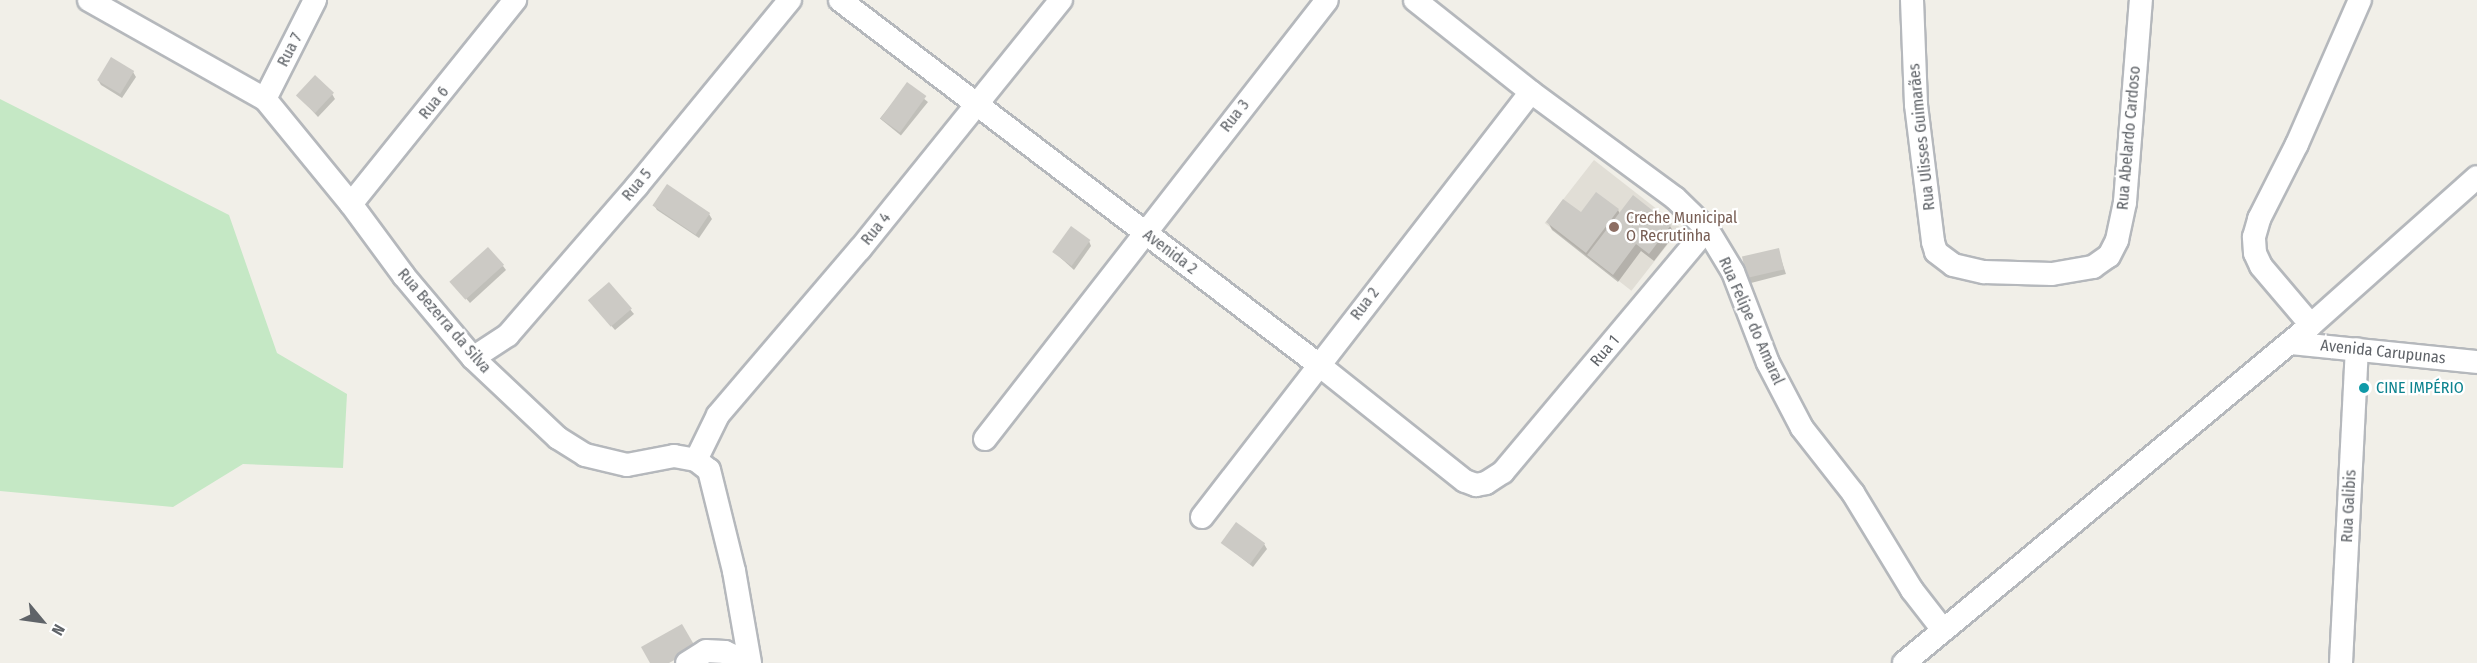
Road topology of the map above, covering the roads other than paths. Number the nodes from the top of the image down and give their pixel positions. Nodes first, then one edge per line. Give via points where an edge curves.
1 (89, 0) edge
2 (315, 0) edge
3 (515, 0) edge
4 (790, 0) edge
5 (840, 0) edge
6 (1060, 0) edge
7 (1327, 0) edge
8 (1415, 0) edge
9 (1912, 0) edge
10 (2141, 0) edge
11 (2360, 0) edge
12 (1531, 92) junction
13 (265, 99) junction
14 (978, 104) junction
15 (2477, 177) edge
16 (351, 204) junction
17 (1707, 229) junction
18 (1144, 233) junction
19 (1953, 264) joint
20 (2311, 325) junction
21 (2290, 343) junction
22 (2357, 349) junction
23 (473, 358) junction
24 (2477, 362) edge
25 (1319, 365) junction
26 (985, 439) dead end
27 (702, 465) junction
28 (1503, 472) joint
29 (1202, 517) dead end
30 (1943, 630) junction
31 (687, 663) edge
32 (749, 663) edge
33 (1904, 663) edge
34 (2341, 663) edge

1 - 13 street, Rua Bezerra da Silva
2 - 13 street, Rua 7
3 - 16 street, Rua 6
4 - 23 street, Rua 5 via 637,186 507,335
5 - 14 street, Avenida 2
6 - 14 street, Rua 4
7 - 18 street, Rua 3
8 - 12 street, Rua Felipe do Amaral
9 - 19 street, Rua Ulisses Guimarães via 1916,105 1933,242 1936,252
10 - 19 street, Rua Abelardo Cardoso via 2125,202 2117,240 2109,256 2087,269 2052,274 1984,272
11 - 20 street via 2254,237 2261,266
12 - 17 street, Rua Felipe do Amaral via 1675,198
12 - 25 street, Rua 2
13 - 16 street, Rua Bezerra da Silva
14 - 18 street, Avenida 2
14 - 27 street, Rua 4 via 718,415
15 - 20 street
16 - 23 street, Rua Bezerra da Silva via 404,276
17 - 28 street, Rua 1
17 - 30 street, Rua Felipe do Amaral via 1733,272 1768,363 1802,428 1853,493 1912,591
18 - 25 street, Avenida 2
18 - 26 street, Rua 3
20 - 21 street
21 - 22 street, Avenida Carupunas
21 - 30 street
22 - 24 street, Avenida Carupunas
22 - 34 street, Rua Galibis
23 - 27 street, Rua Bezerra da Silva via 558,438 585,455 627,465 674,456
25 - 28 street, Avenida 2 via 1465,481 1486,483
25 - 29 street, Rua 2
27 - 32 street via 734,571
30 - 33 street
31 - 32 street via 706,651 724,652

